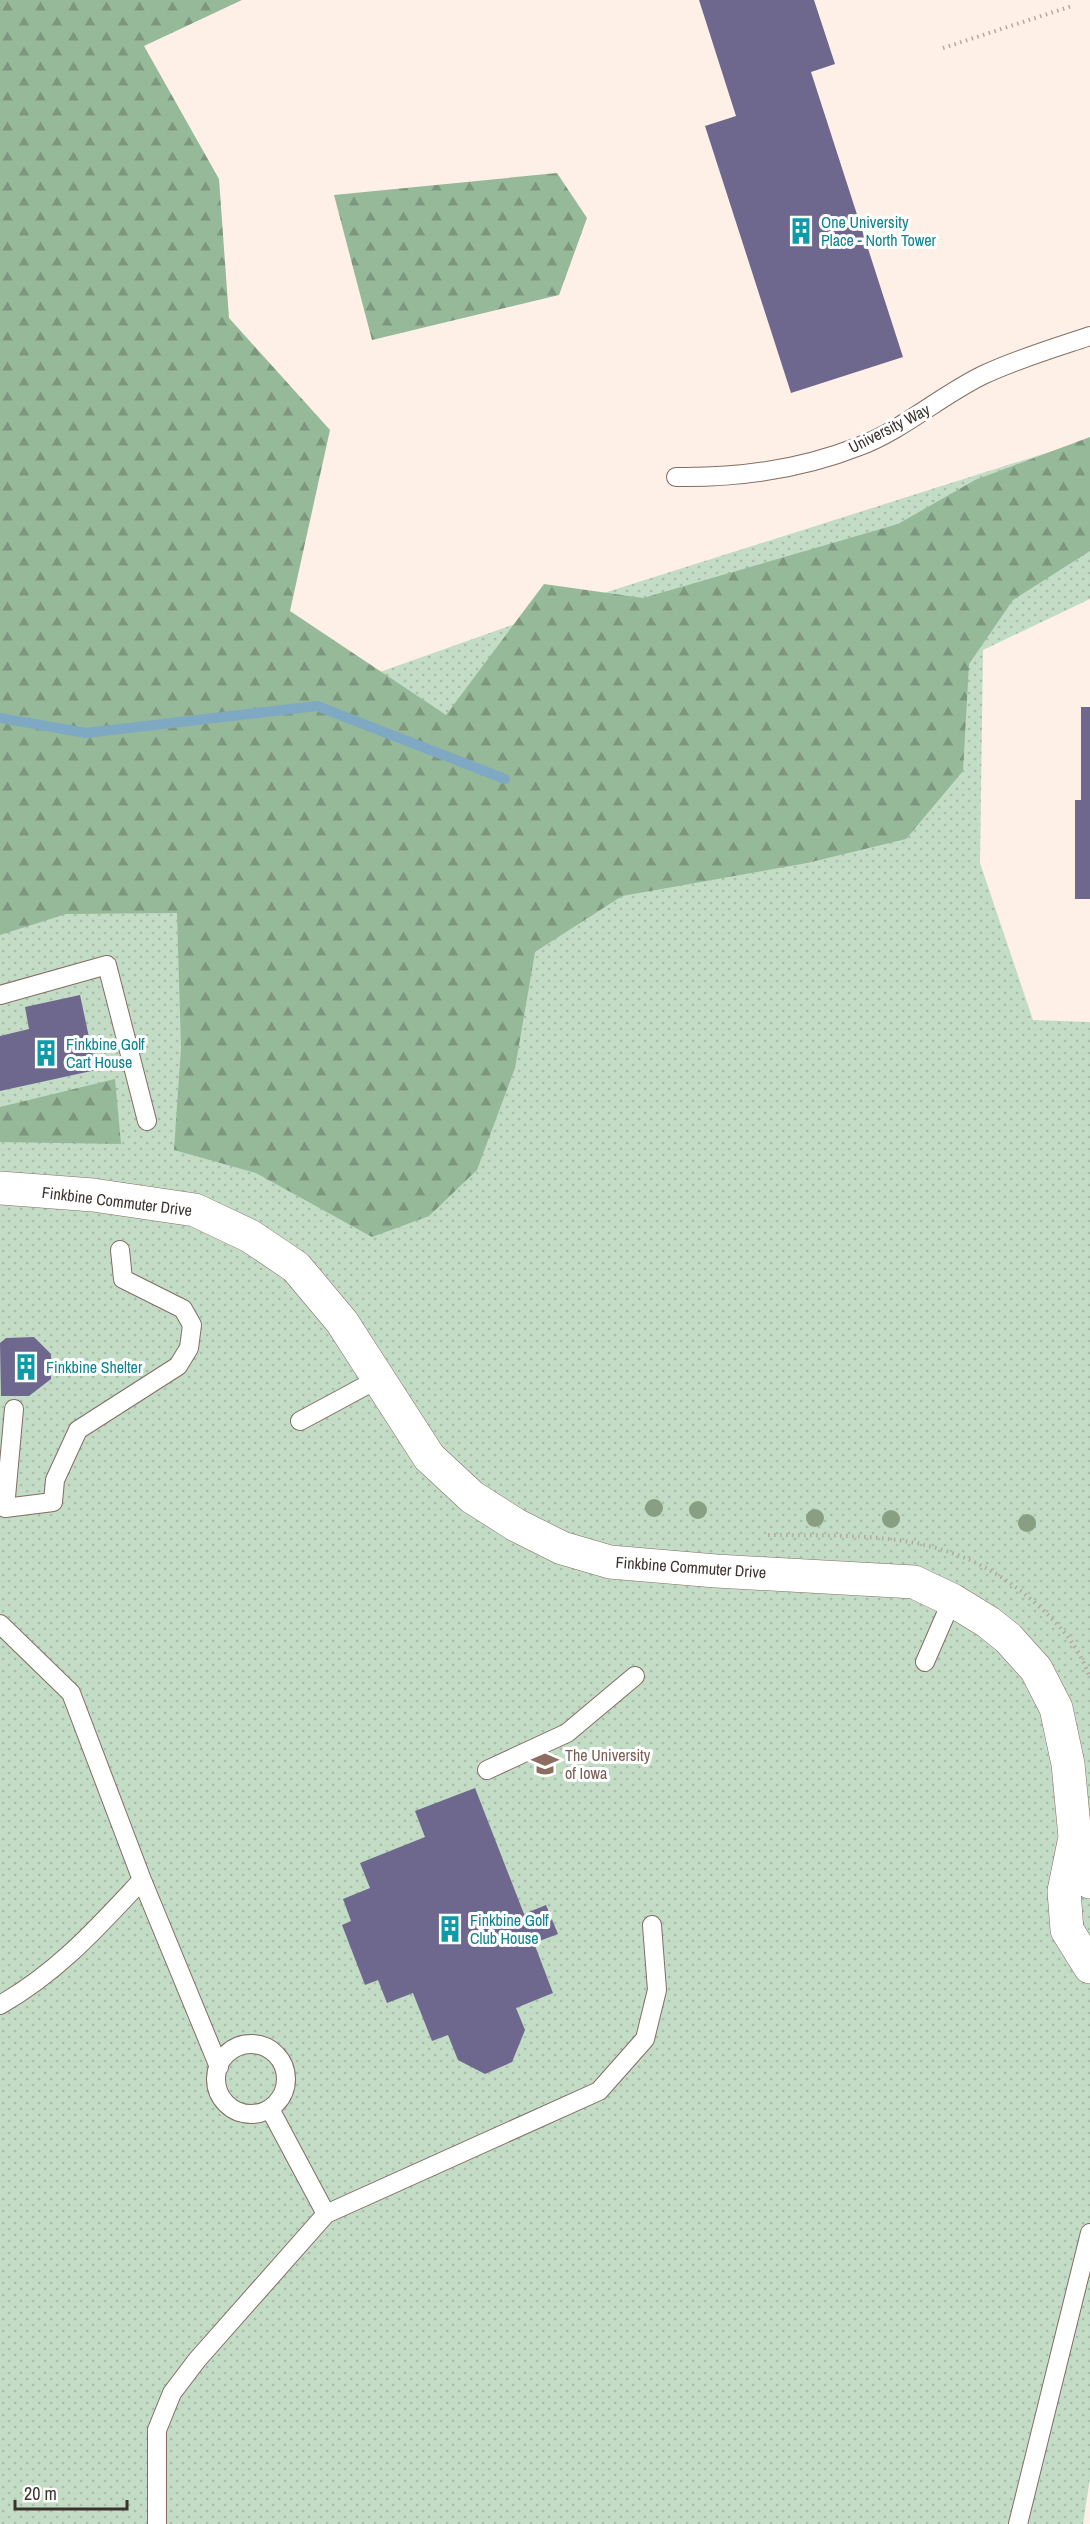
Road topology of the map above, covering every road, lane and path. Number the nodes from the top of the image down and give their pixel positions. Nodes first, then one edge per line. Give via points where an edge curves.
1 (1072, 6) dead end
2 (943, 48) dead end
3 (1090, 336) edge
4 (676, 477) dead end
5 (0, 995) edge
6 (147, 1121) dead end
7 (0, 1188) edge
8 (120, 1250) dead end
9 (378, 1379) junction
10 (14, 1410) dead end
11 (300, 1421) dead end
12 (765, 1535) dead end
13 (952, 1600) junction
14 (0, 1624) edge
15 (925, 1662) dead end
16 (635, 1676) dead end
17 (1090, 1678) edge
18 (487, 1770) dead end
19 (1075, 1837) junction
20 (142, 1880) junction
21 (1090, 1882) edge
22 (652, 1925) dead end
23 (1090, 1967) edge
24 (0, 2005) edge
25 (219, 2067) junction
26 (270, 2109) junction
27 (326, 2214) junction
28 (1090, 2234) edge
29 (157, 2524) edge
30 (1018, 2524) edge

1 - 2 path
3 - 4 lane, University Way via 982,376 861,446 801,465 717,478
5 - 6 lane via 107,965
7 - 9 street, Finkbine Commuter Drive via 93,1195 195,1210 250,1236 296,1267 342,1322
8 - 10 lane via 123,1279 183,1309 192,1325 184,1357 178,1366 78,1430 55,1480 53,1502 5,1508
9 - 11 lane
9 - 13 street, Finkbine Commuter Drive via 429,1457 463,1489 516,1525 562,1548 627,1564 914,1582
12 - 17 path via 857,1535 932,1545 980,1562 1017,1587 1063,1628 1081,1653
13 - 15 lane
13 - 19 street, Finkbine Commuter Drive via 1008,1638 1036,1669 1056,1708 1068,1764
14 - 20 lane via 71,1693
16 - 18 lane via 567,1733
19 - 21 street, Finkbine Commuter Drive
19 - 23 street, Finkbine Commuter Drive via 1064,1892 1067,1930
20 - 24 lane via 67,1959
20 - 25 lane
22 - 27 lane via 657,1990 645,2039 599,2091
25 - 26 lane via 218,2088 229,2106 249,2114
25 - 26 lane via 234,2049 245,2045 258,2045 278,2057 286,2079 284,2091
26 - 27 lane
27 - 29 lane via 172,2393 158,2430
28 - 30 lane

